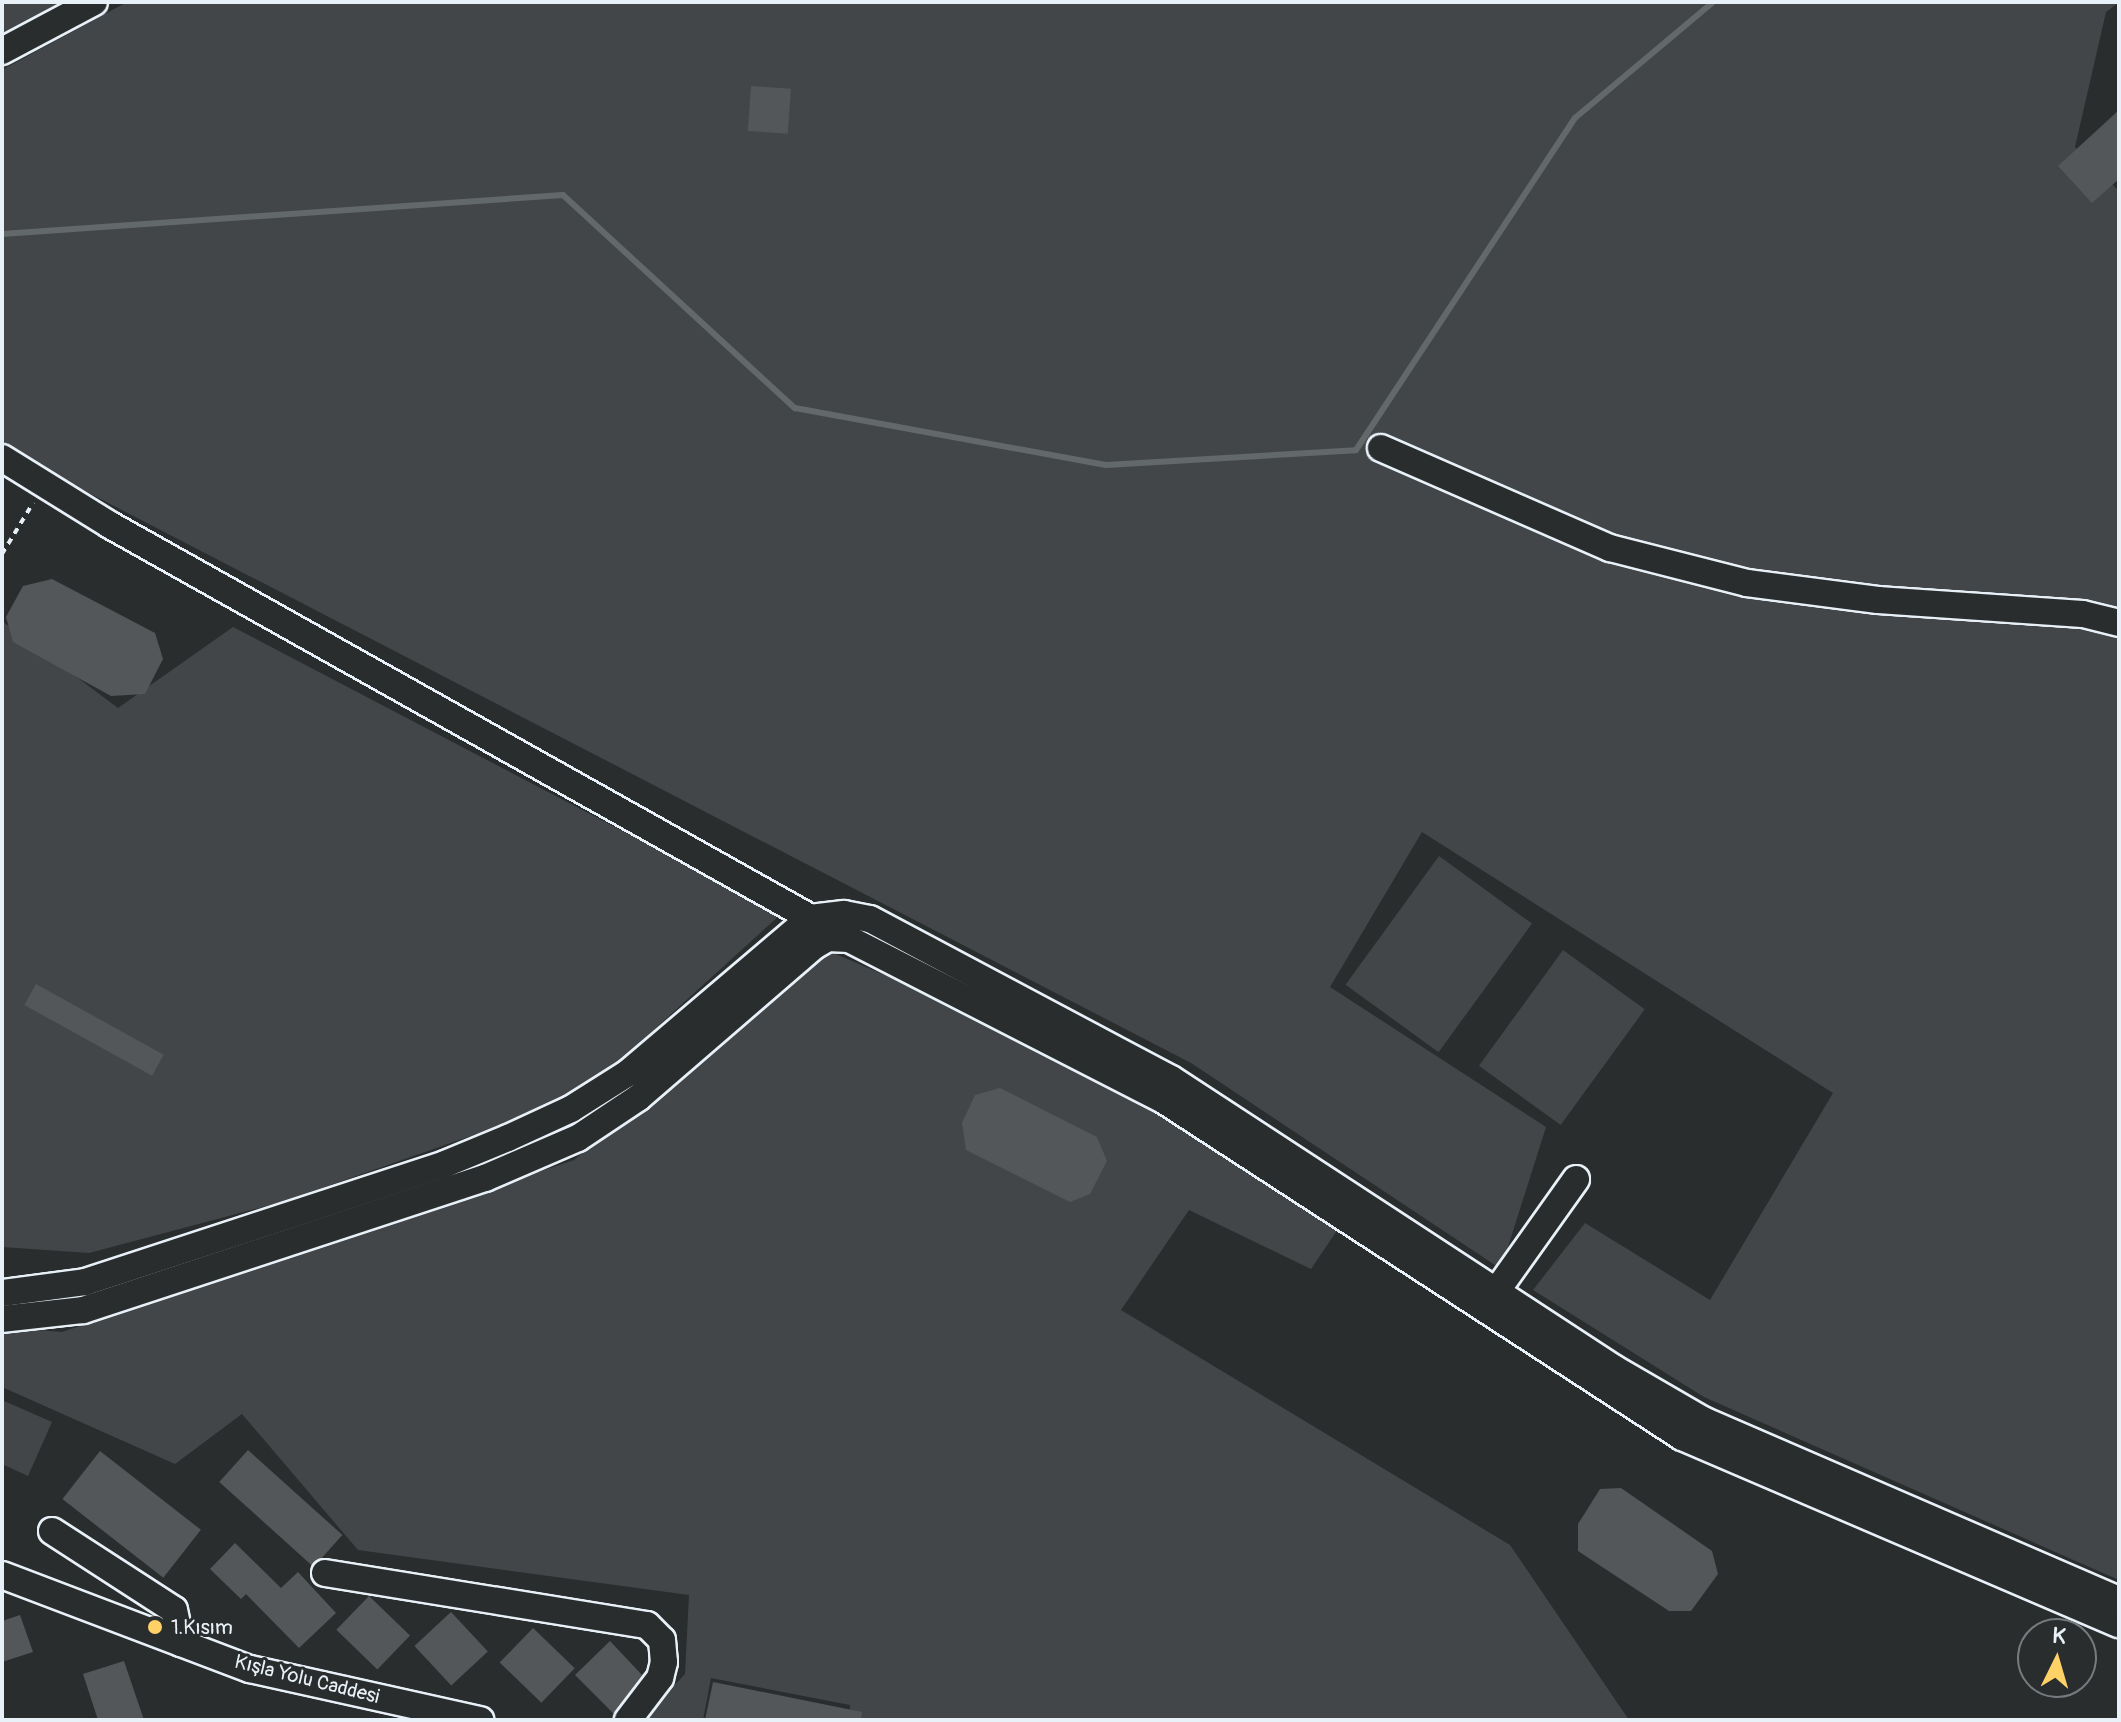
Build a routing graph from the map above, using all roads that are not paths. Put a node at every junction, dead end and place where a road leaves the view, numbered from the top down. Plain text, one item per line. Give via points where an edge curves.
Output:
1 (94, 2) edge
2 (2, 51) edge
3 (1381, 448) dead end
4 (2, 458) edge
5 (2119, 623) edge
6 (810, 918) junction
7 (849, 939) junction
8 (1576, 1179) dead end
9 (1490, 1300) junction
10 (8, 1306) edge
11 (52, 1531) dead end
12 (325, 1573) dead end
13 (2, 1575) edge
14 (2119, 1600) edge
15 (2119, 1624) edge
16 (181, 1643) junction
17 (480, 1720) edge
18 (628, 1720) edge

1 - 2 street
3 - 5 street via 1610,548 1747,583 1878,600 2083,614
4 - 6 street
6 - 7 street
6 - 9 street via 844,914 870,919 1171,1079
6 - 10 street via 628,1073 571,1109 445,1164
7 - 9 street via 1162,1099
7 - 10 street via 828,938 814,946 638,1098 578,1138 485,1178 83,1310
8 - 9 street
9 - 14 street via 1703,1420
9 - 15 street via 1639,1411 1730,1460
11 - 16 street via 174,1610
12 - 18 street via 647,1625 662,1640 664,1662 660,1678
13 - 16 street, Kışla Yolu Caddesi
16 - 17 street, Kışla Yolu Caddesi via 250,1669

